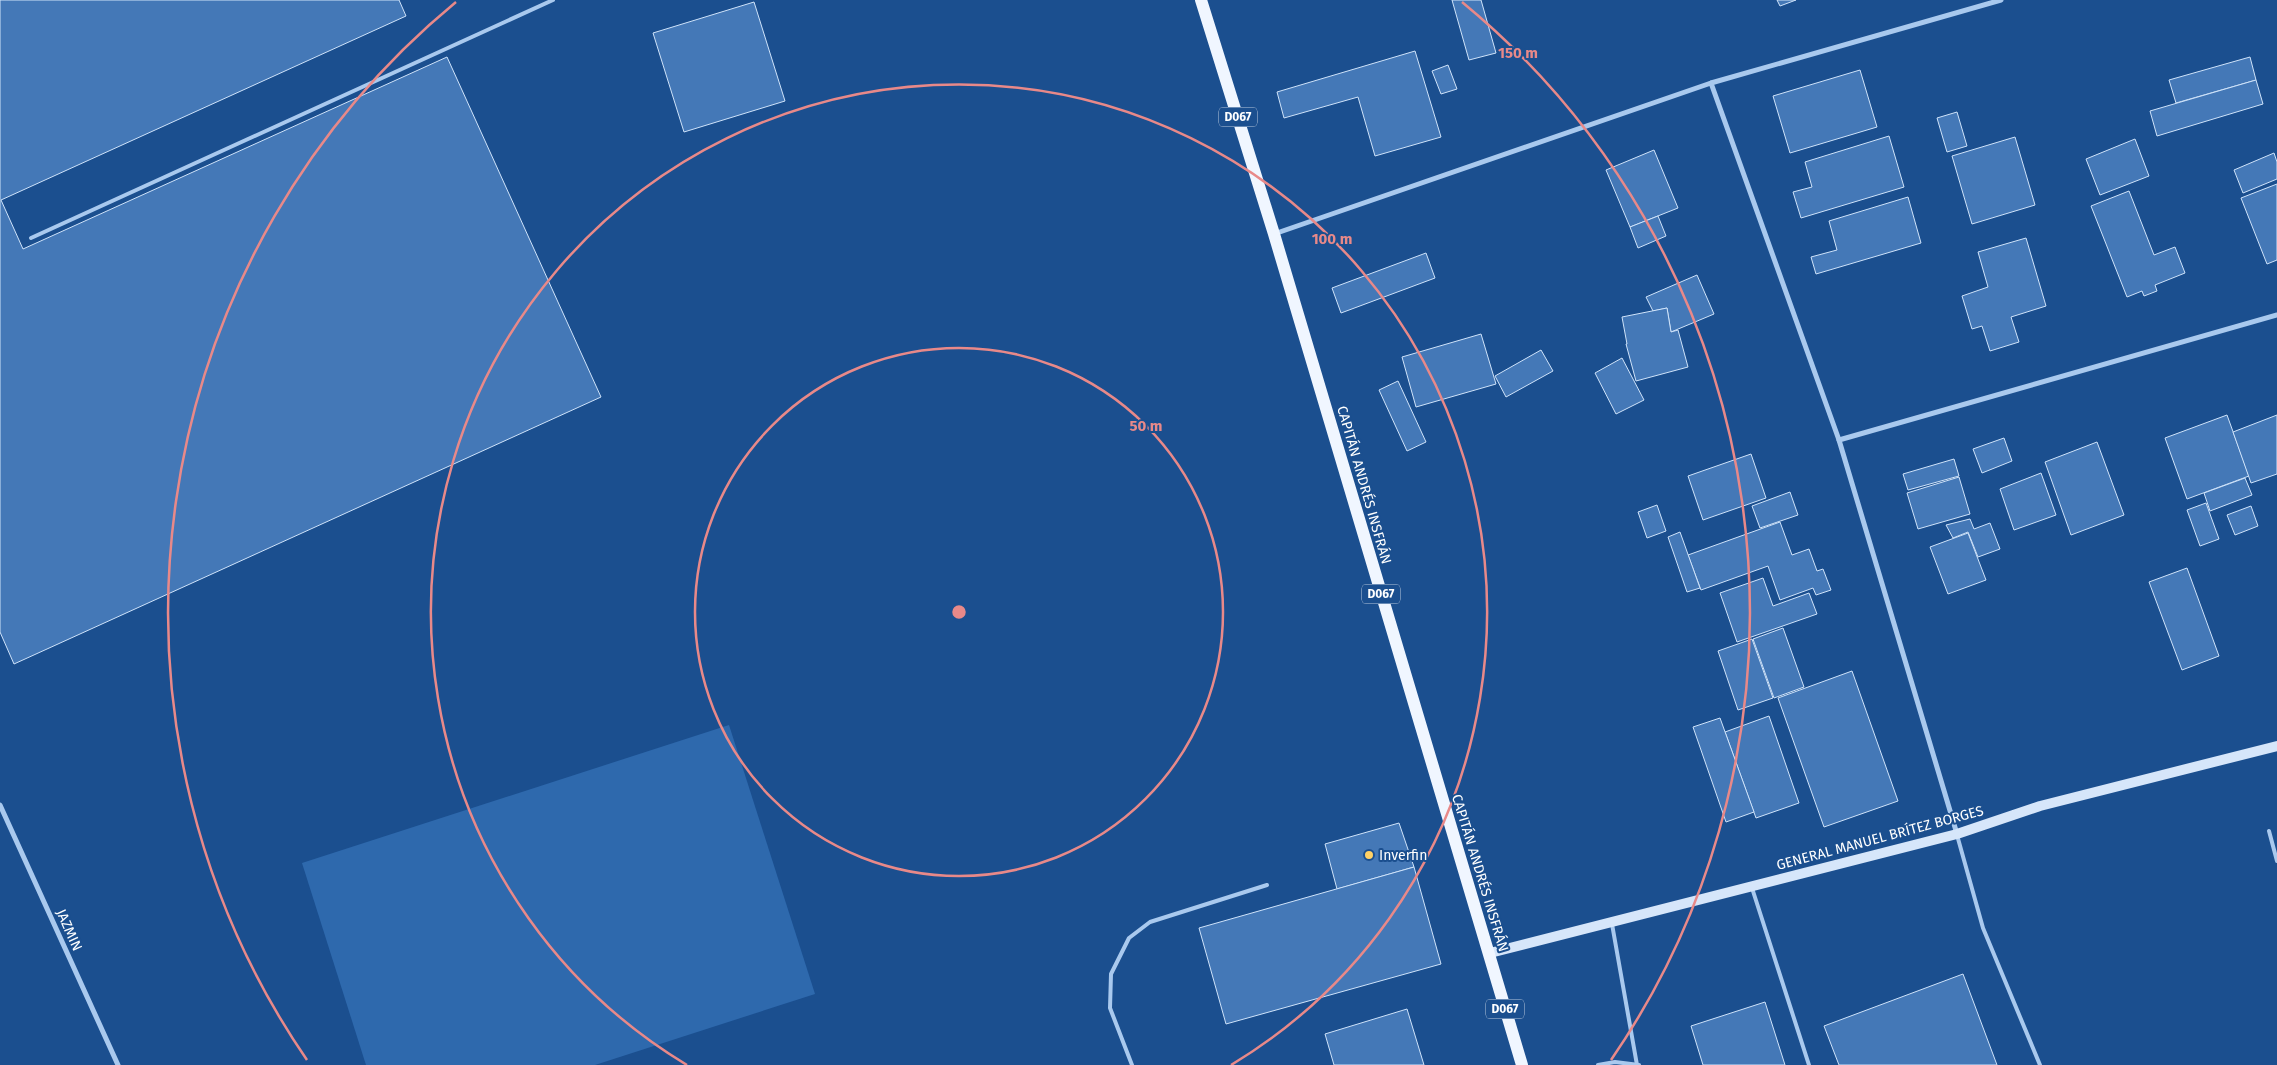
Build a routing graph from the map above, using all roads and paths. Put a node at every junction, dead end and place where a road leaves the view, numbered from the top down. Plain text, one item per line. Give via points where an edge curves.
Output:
1 (553, 0) edge
2 (1201, 0) edge
3 (2001, 0) edge
4 (1711, 83) junction
5 (1274, 234) junction
6 (31, 238) dead end
7 (2277, 315) edge
8 (1838, 440) junction
9 (2277, 746) edge
10 (0, 805) edge
11 (2269, 831) dead end
12 (1957, 834) junction
13 (2277, 861) edge
14 (1267, 885) dead end
15 (1752, 886) junction
16 (1611, 922) junction
17 (1490, 953) junction
18 (118, 1065) edge
19 (1132, 1065) edge
20 (1522, 1065) edge
21 (1598, 1065) edge
22 (1638, 1065) edge
23 (1809, 1065) edge
24 (2040, 1065) edge

1 - 6 lane
2 - 5 main road, CAPITÁN ANDRÉS INSFRÁN / D067
3 - 4 street
4 - 5 street
4 - 8 street
5 - 17 main road, CAPITÁN ANDRÉS INSFRÁN / D067
7 - 8 street
8 - 12 street
9 - 12 street, GENERAL MANUEL BRÍTEZ BORGES via 2040,806
10 - 18 street, JAZMIN
11 - 13 lane
12 - 15 street, GENERAL MANUEL BRÍTEZ BORGES
12 - 24 lane via 1983,928
14 - 19 lane via 1150,922 1129,938 1111,974 1110,1008
15 - 16 street, GENERAL MANUEL BRÍTEZ BORGES
15 - 23 lane
16 - 17 street, GENERAL MANUEL BRÍTEZ BORGES
16 - 22 lane
17 - 20 main road, CAPITÁN ANDRÉS INSFRÁN / D067
21 - 22 lane via 1615,1062

